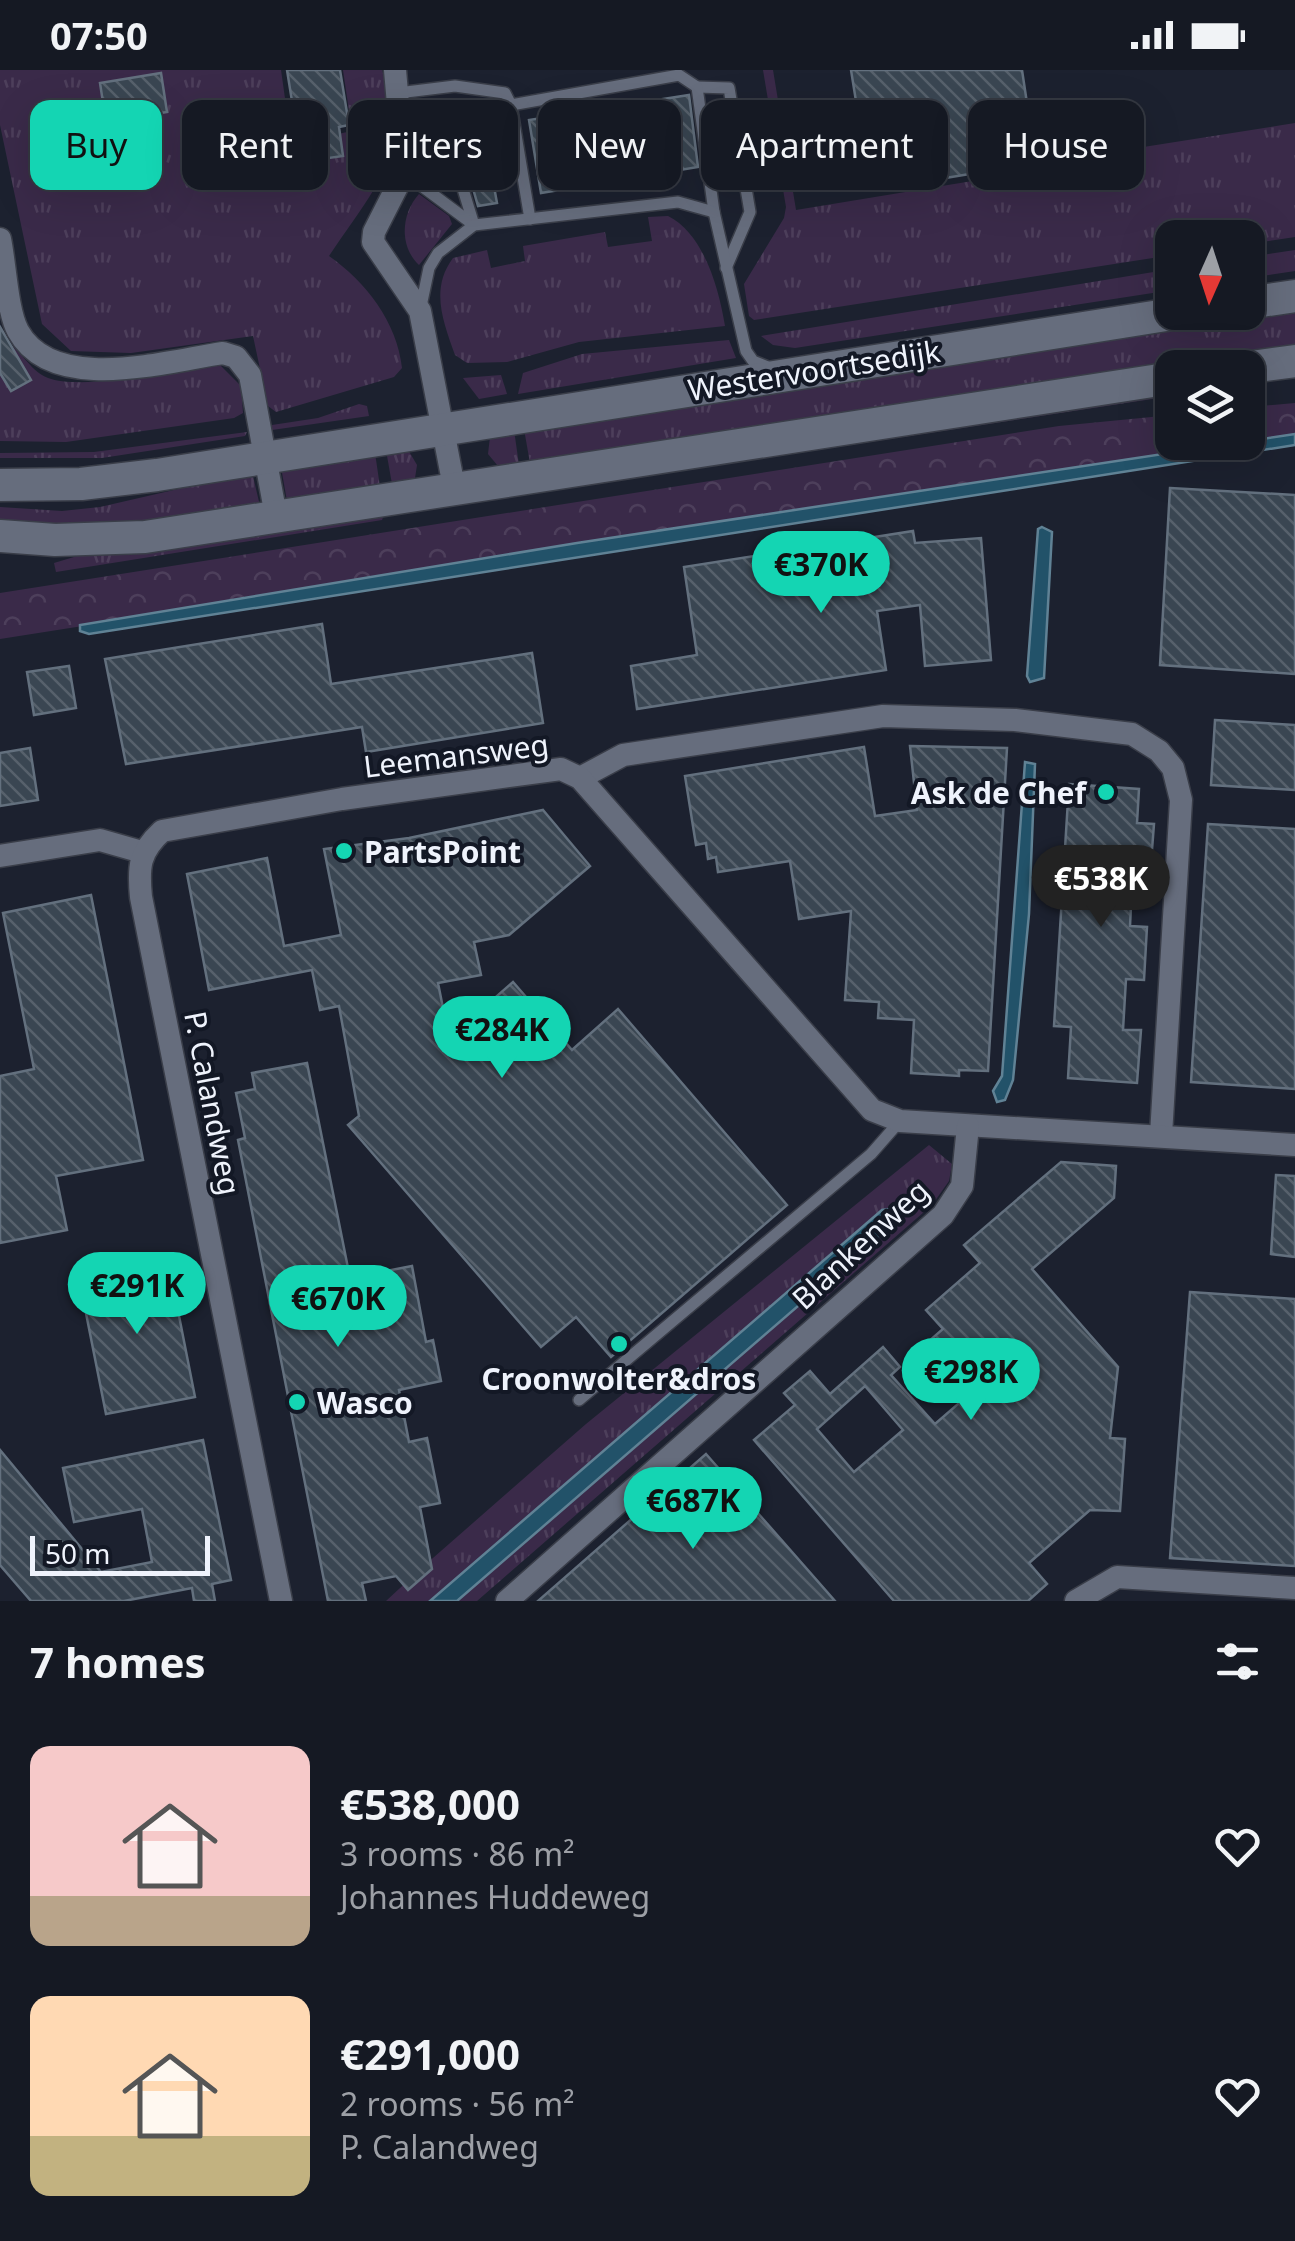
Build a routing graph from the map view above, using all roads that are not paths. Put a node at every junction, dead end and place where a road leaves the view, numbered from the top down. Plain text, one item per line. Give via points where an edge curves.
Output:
1 (697, 87) junction
2 (398, 93) edge
3 (508, 100) edge
4 (518, 104) edge
5 (518, 147) edge
6 (396, 190) edge
7 (426, 190) edge
8 (714, 212) junction
9 (530, 219) junction
10 (474, 224) junction
11 (0, 238) edge
12 (726, 268) junction
13 (1295, 296) edge
14 (1265, 300) edge
15 (7, 311) edge
16 (420, 311) junction
17 (1155, 317) edge
18 (1295, 361) edge
19 (1265, 365) edge
20 (786, 374) junction
21 (1155, 381) edge
22 (442, 429) junction
23 (264, 458) junction
24 (0, 484) edge
25 (454, 487) junction
26 (276, 516) junction
27 (0, 536) edge
28 (580, 778) junction
29 (142, 852) junction
30 (0, 856) edge
31 (900, 1121) junction
32 (968, 1126) junction
33 (1162, 1135) junction
34 (1295, 1145) edge
35 (579, 1400) dead end
36 (1295, 1588) edge
37 (280, 1601) edge
38 (507, 1601) edge
39 (1076, 1601) edge

1 - 4 lane via 679,74
1 - 8 lane
1 - 12 lane via 728,88 750,212
2 - 3 lane via 489,88
2 - 10 lane via 452,153
5 - 9 lane
6 - 16 street via 373,242
7 - 10 lane
8 - 9 lane via 678,202
8 - 12 lane
9 - 10 lane
10 - 16 lane via 438,252
11 - 15 street
12 - 20 lane via 746,350 753,361
13 - 14 main road
15 - 23 street via 36,349 82,371 236,357 250,375
16 - 22 street
17 - 20 main road, Westervoortsedijk
18 - 19 main road
20 - 22 main road, Westervoortsedijk
21 - 25 main road, Westervoortsedijk
22 - 23 main road, Westervoortsedijk
22 - 25 street
23 - 24 main road, Westervoortsedijk via 81,484
23 - 26 street
25 - 26 main road, Westervoortsedijk
26 - 27 main road, Westervoortsedijk via 122,539
28 - 29 street, Leemansweg via 549,768 189,824 162,832
28 - 31 street, Leemansweg via 854,1092 872,1110
28 - 33 street via 622,756 883,716 1015,720 1132,734 1172,768 1181,800
29 - 30 street via 100,840
29 - 37 street, P. Calandweg via 141,897
31 - 32 street, Leemansweg
31 - 35 lane via 871,1154
32 - 33 street
32 - 38 street, Blankenweg via 962,1186 943,1215
33 - 34 street
36 - 39 street via 1116,1577

